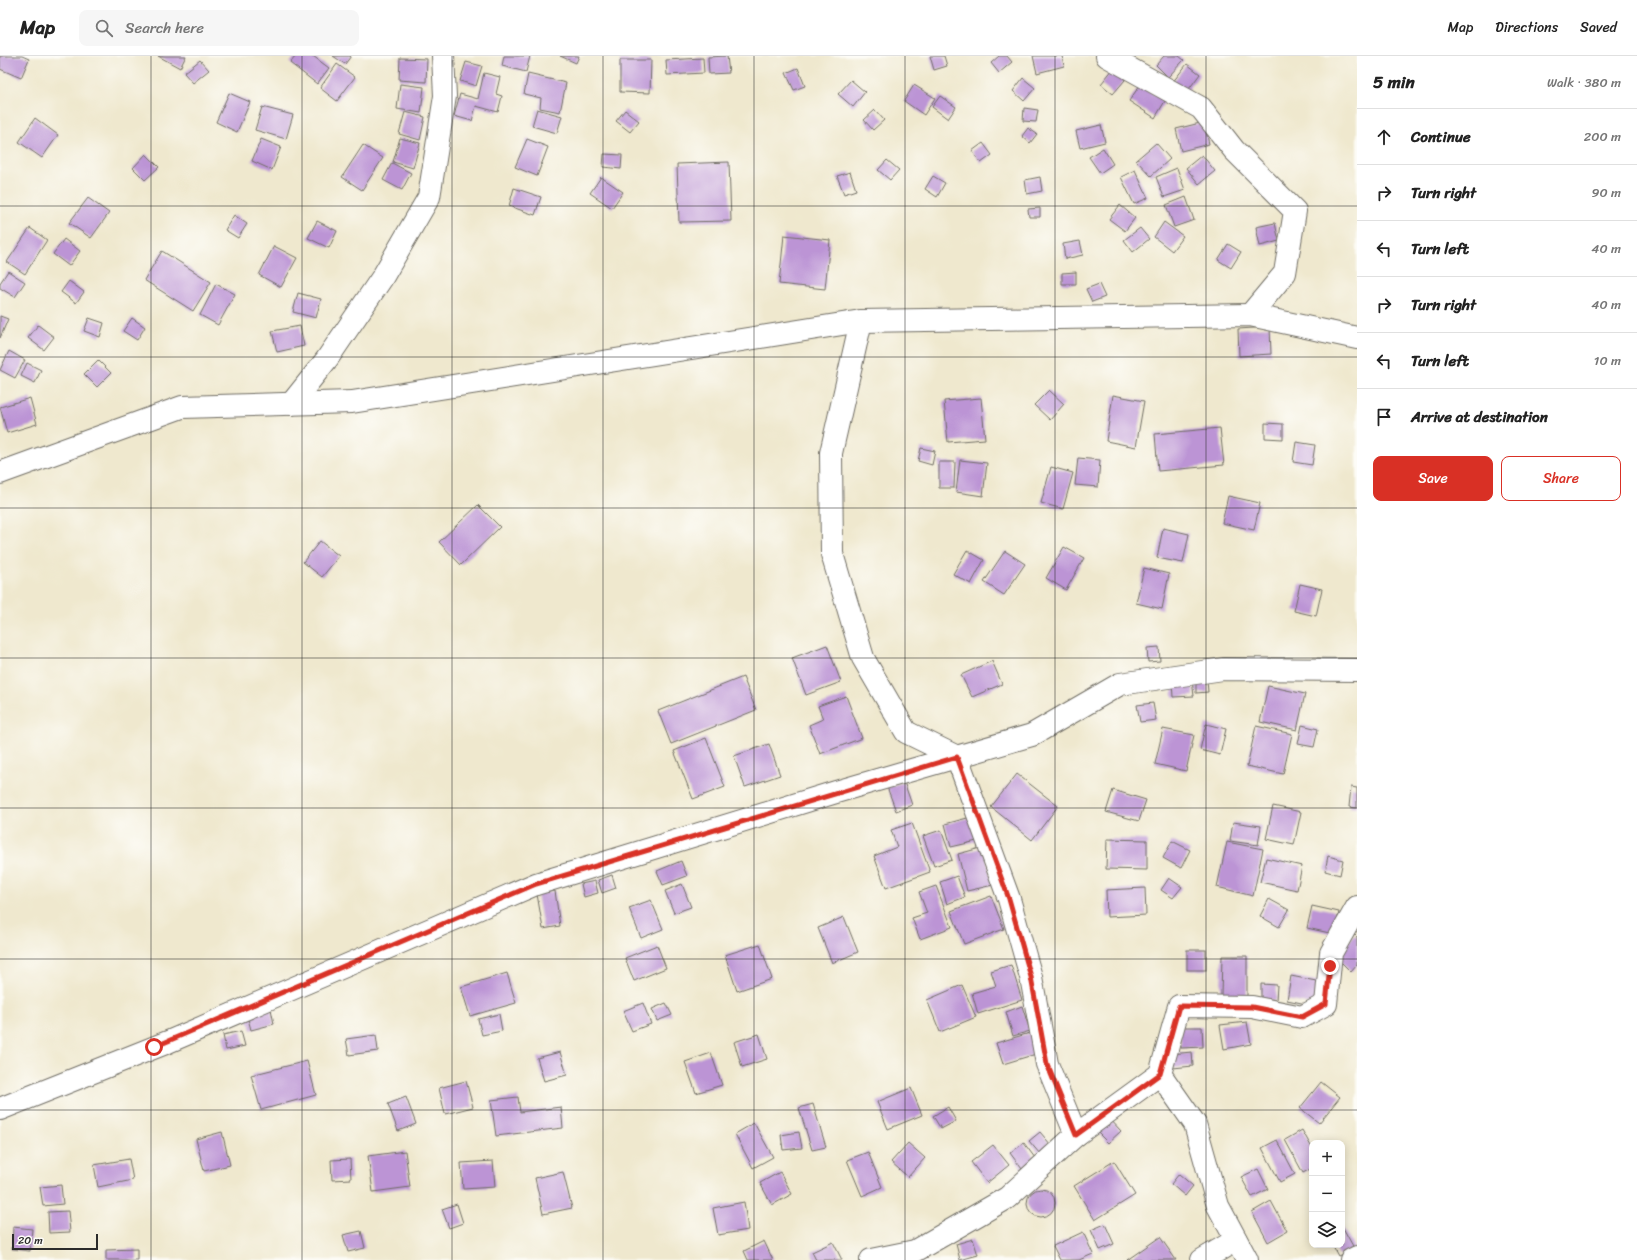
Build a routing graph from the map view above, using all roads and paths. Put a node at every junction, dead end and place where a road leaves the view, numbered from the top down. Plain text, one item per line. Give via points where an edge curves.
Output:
1 (443, 56) edge
2 (1107, 56) edge
3 (1250, 315) junction
4 (861, 321) junction
5 (1357, 338) edge
6 (291, 404) junction
7 (0, 473) edge
8 (1357, 670) edge
9 (957, 757) junction
10 (1357, 907) edge
11 (1160, 1074) junction
12 (0, 1109) edge
13 (1076, 1135) junction
14 (1236, 1240) junction
15 (1357, 1257) edge
16 (870, 1260) edge
17 (1202, 1260) edge
18 (1247, 1260) edge
19 (1351, 1260) edge

1 - 6 street via 445,96 429,197 382,278 327,359
2 - 3 street via 1201,108 1234,150 1296,211 1285,273
3 - 4 street
3 - 5 street
4 - 6 street via 352,402
4 - 9 street via 831,453 832,554 863,658 906,732
6 - 7 street via 182,407
8 - 9 street via 1223,669 1120,684 1032,735
9 - 12 street via 536,884 168,1042
9 - 13 street via 1009,899 1031,977 1047,1064
10 - 11 street via 1331,953 1326,1004 1302,1017 1252,1007 1179,1006
11 - 13 street
11 - 14 street via 1195,1124 1218,1206
13 - 16 street via 1007,1198 915,1251
14 - 17 street
14 - 18 street
15 - 19 street

